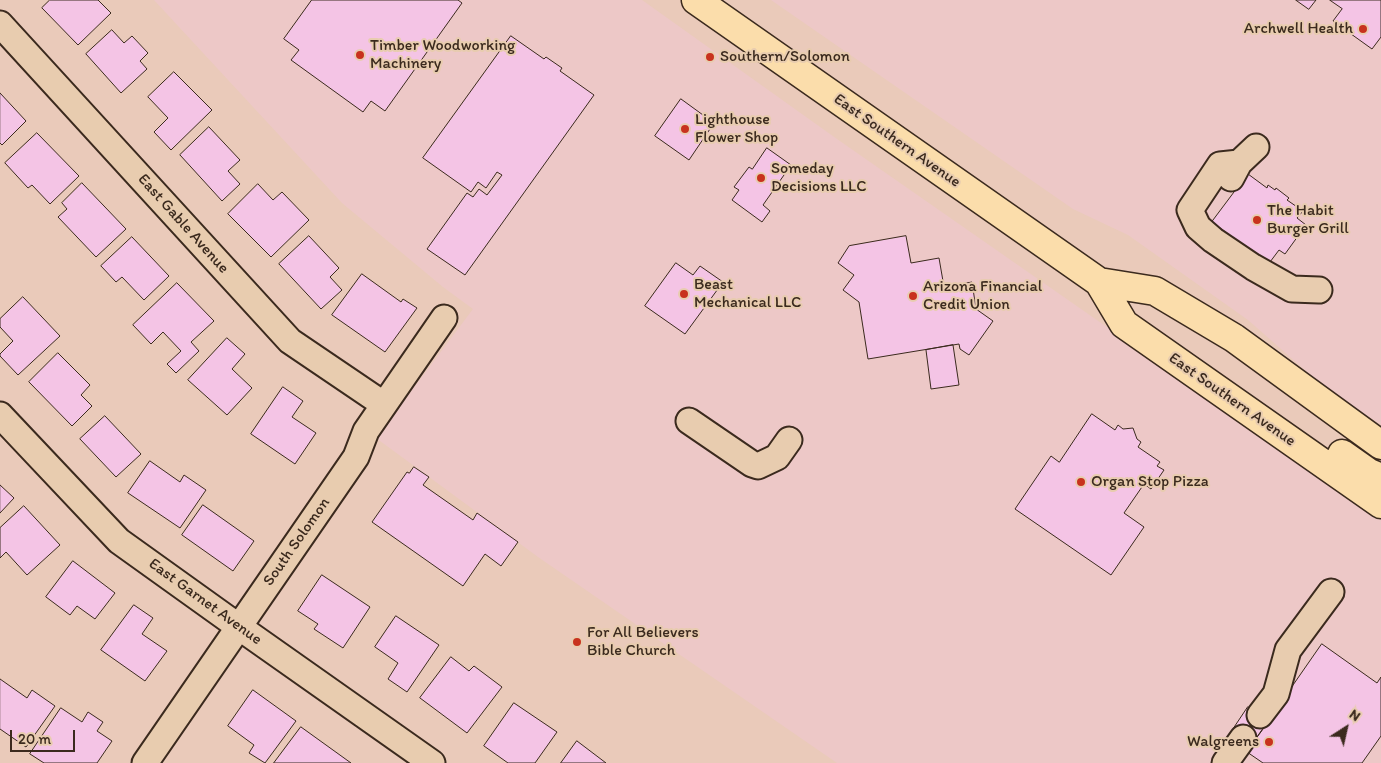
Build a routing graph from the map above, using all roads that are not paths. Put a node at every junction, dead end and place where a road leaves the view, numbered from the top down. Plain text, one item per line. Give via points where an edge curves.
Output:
1 (696, 0) edge
2 (0, 24) edge
3 (1248, 155) dead end
4 (1099, 282) junction
5 (1319, 290) dead end
6 (444, 318) dead end
7 (383, 404) junction
8 (0, 415) edge
9 (689, 421) dead end
10 (789, 440) dead end
11 (1381, 445) edge
12 (1381, 497) edge
13 (1331, 592) dead end
14 (239, 627) junction
15 (1260, 715) dead end
16 (1243, 738) dead end
17 (145, 763) edge
18 (432, 763) edge
19 (1225, 763) edge

1 - 4 main road, East Southern Avenue
2 - 7 street, East Gable Avenue via 290,341
3 - 5 street via 1220,165 1197,198 1190,210 1198,227 1280,283 1292,289
4 - 11 main road, East Southern Avenue via 1154,291 1234,338
4 - 12 main road, East Southern Avenue via 1124,324 1220,392
6 - 7 street, South Solomon
7 - 14 street, South Solomon via 366,431 356,457
8 - 14 street, East Garnet Avenue via 119,540
9 - 10 street via 758,466 777,457
13 - 15 street via 1288,650 1276,694
14 - 17 street, South Solomon
14 - 18 street, East Garnet Avenue
16 - 19 street

